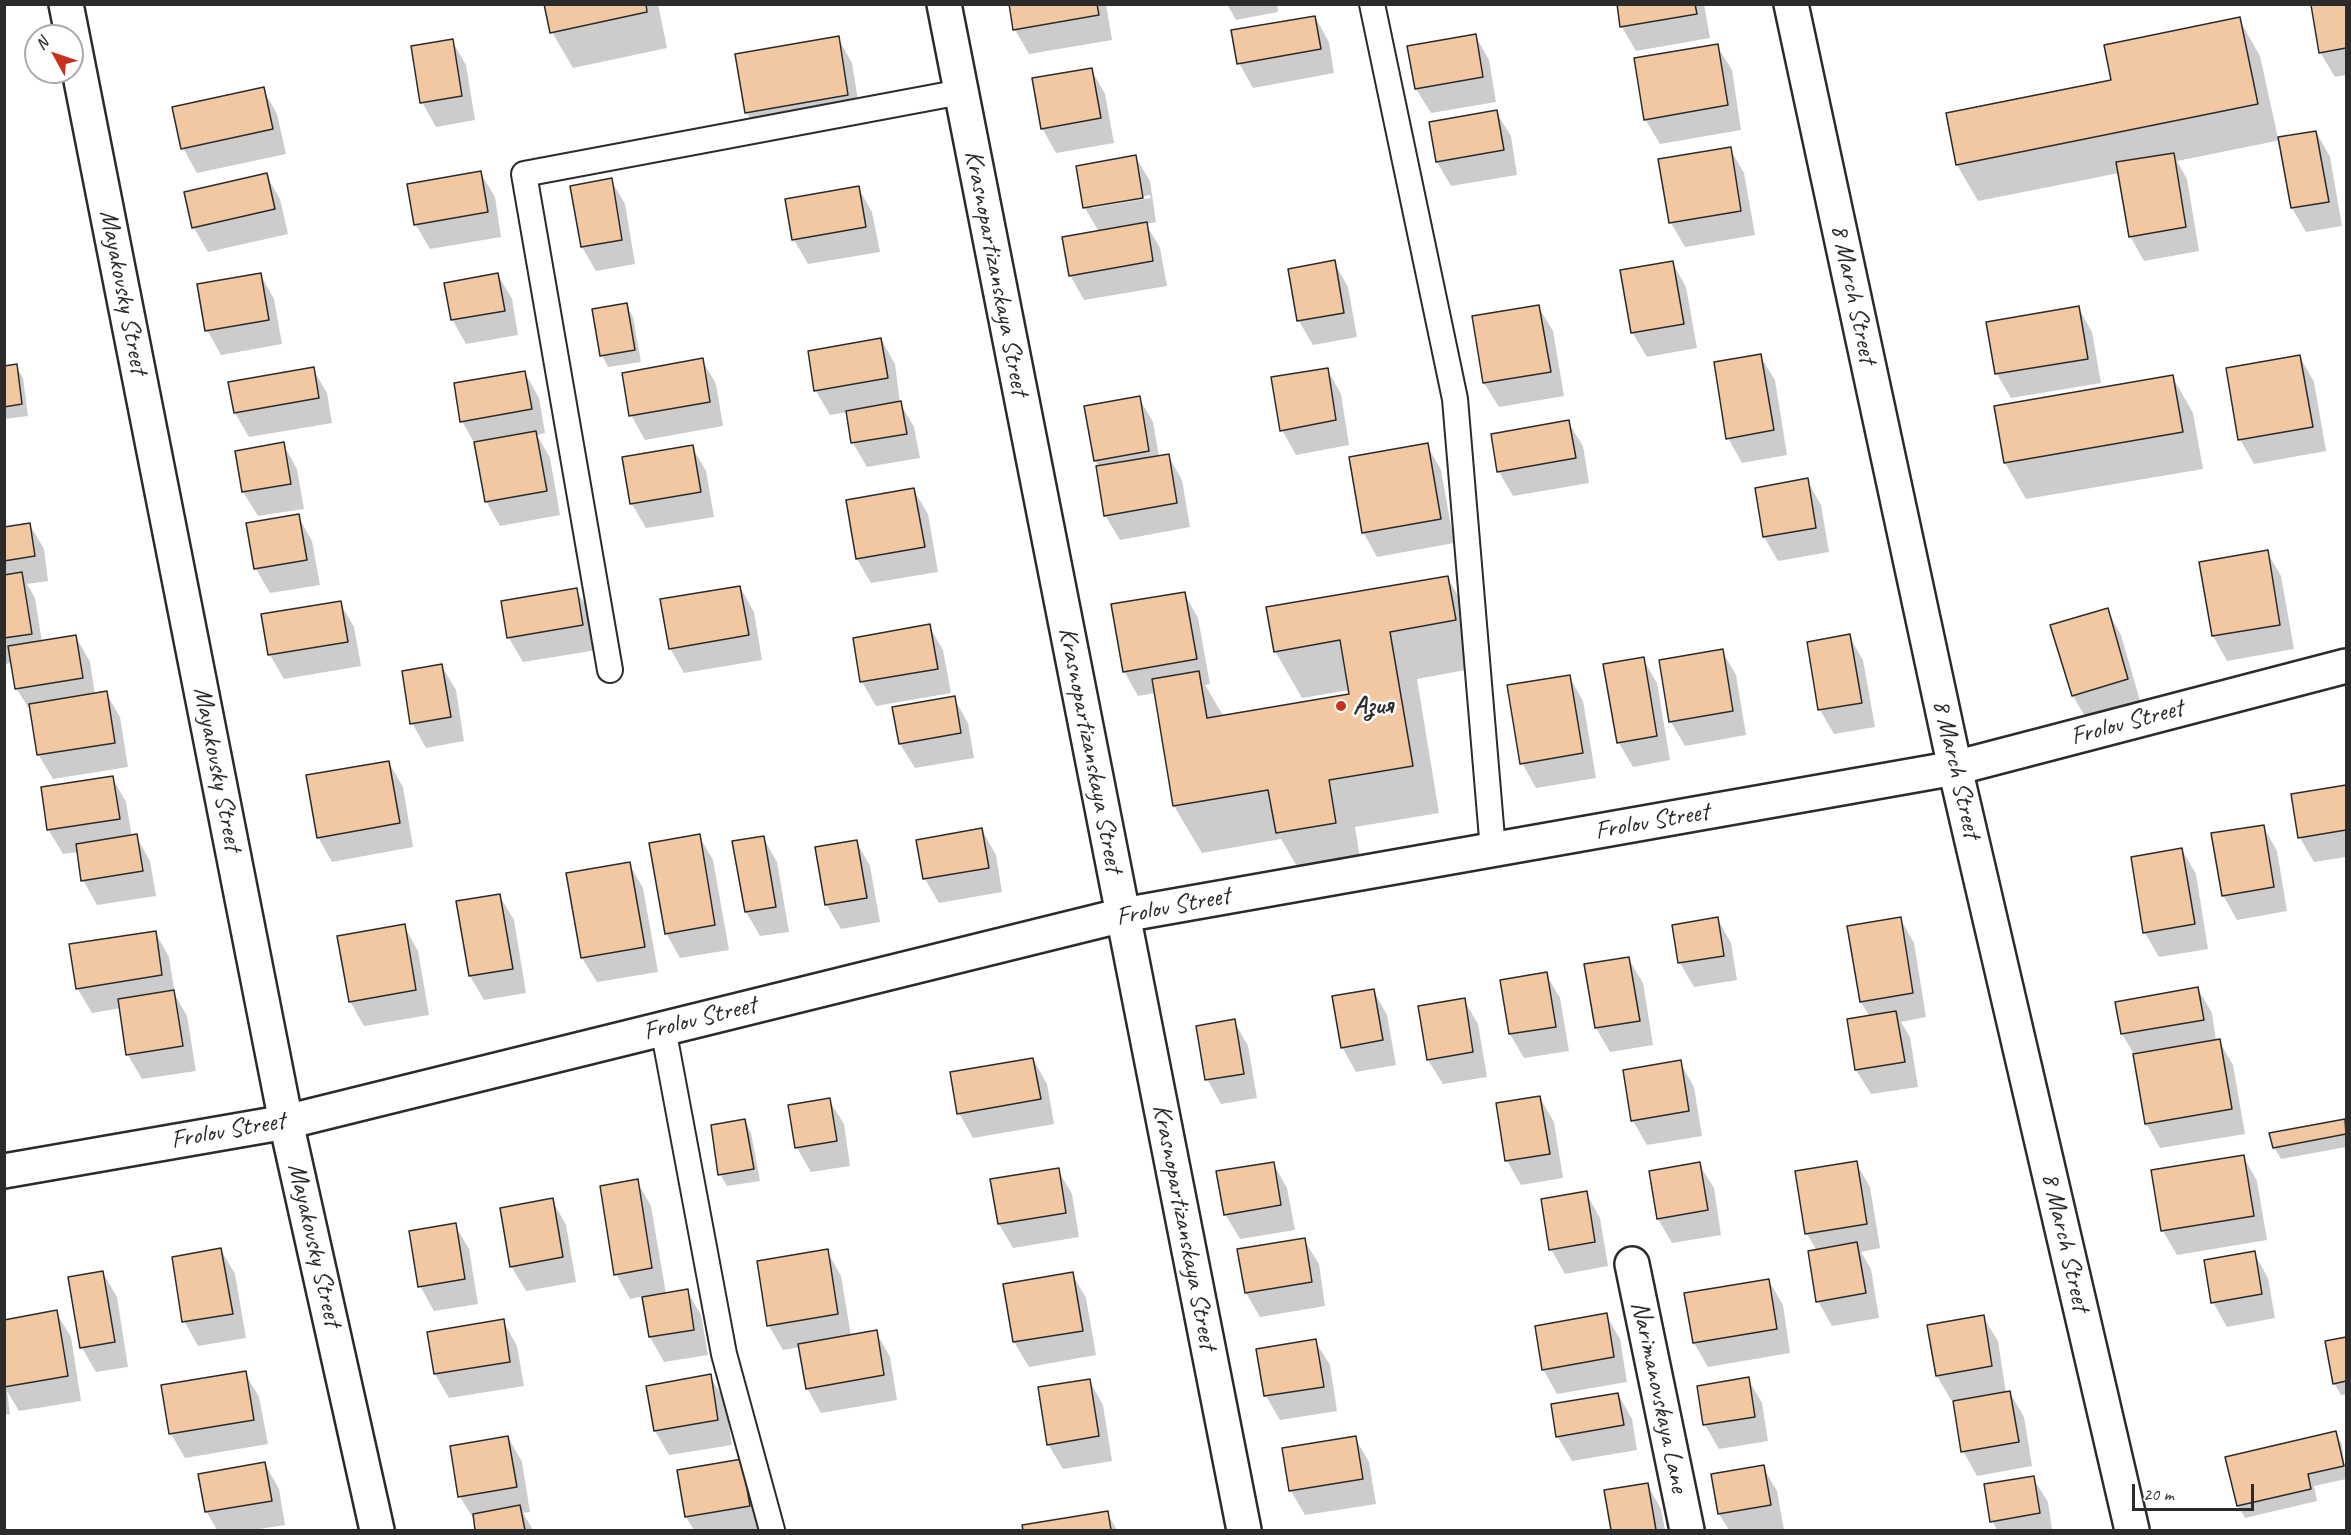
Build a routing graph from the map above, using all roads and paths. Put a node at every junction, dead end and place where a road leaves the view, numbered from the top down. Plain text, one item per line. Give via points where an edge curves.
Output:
1 (66, 4) edge
2 (944, 4) edge
3 (1372, 4) edge
4 (1791, 4) edge
5 (961, 92) junction
6 (2346, 666) edge
7 (610, 670) dead end
8 (1955, 768) junction
9 (1493, 850) junction
10 (1123, 915) junction
11 (663, 1028) junction
12 (286, 1122) junction
13 (4, 1171) edge
14 (1632, 1264) dead end
15 (378, 1530) edge
16 (772, 1530) edge
17 (1244, 1530) edge
18 (1687, 1530) edge
19 (2132, 1530) edge

1 - 12 street, Mayakovsky Street
2 - 5 street, Krasnopartizanskaya Street
3 - 9 lane via 1455,399
4 - 8 street, 8 March Street
5 - 7 lane via 524,174
5 - 10 street, Krasnopartizanskaya Street
6 - 8 street, Frolov Street
8 - 9 street, Frolov Street
8 - 19 street, 8 March Street
9 - 10 street, Frolov Street
10 - 11 street, Frolov Street
10 - 17 street, Krasnopartizanskaya Street
11 - 12 street, Frolov Street
11 - 16 lane via 724,1354
12 - 13 street, Frolov Street
12 - 15 street, Mayakovsky Street
14 - 18 street, Narimanovskaya Lane

